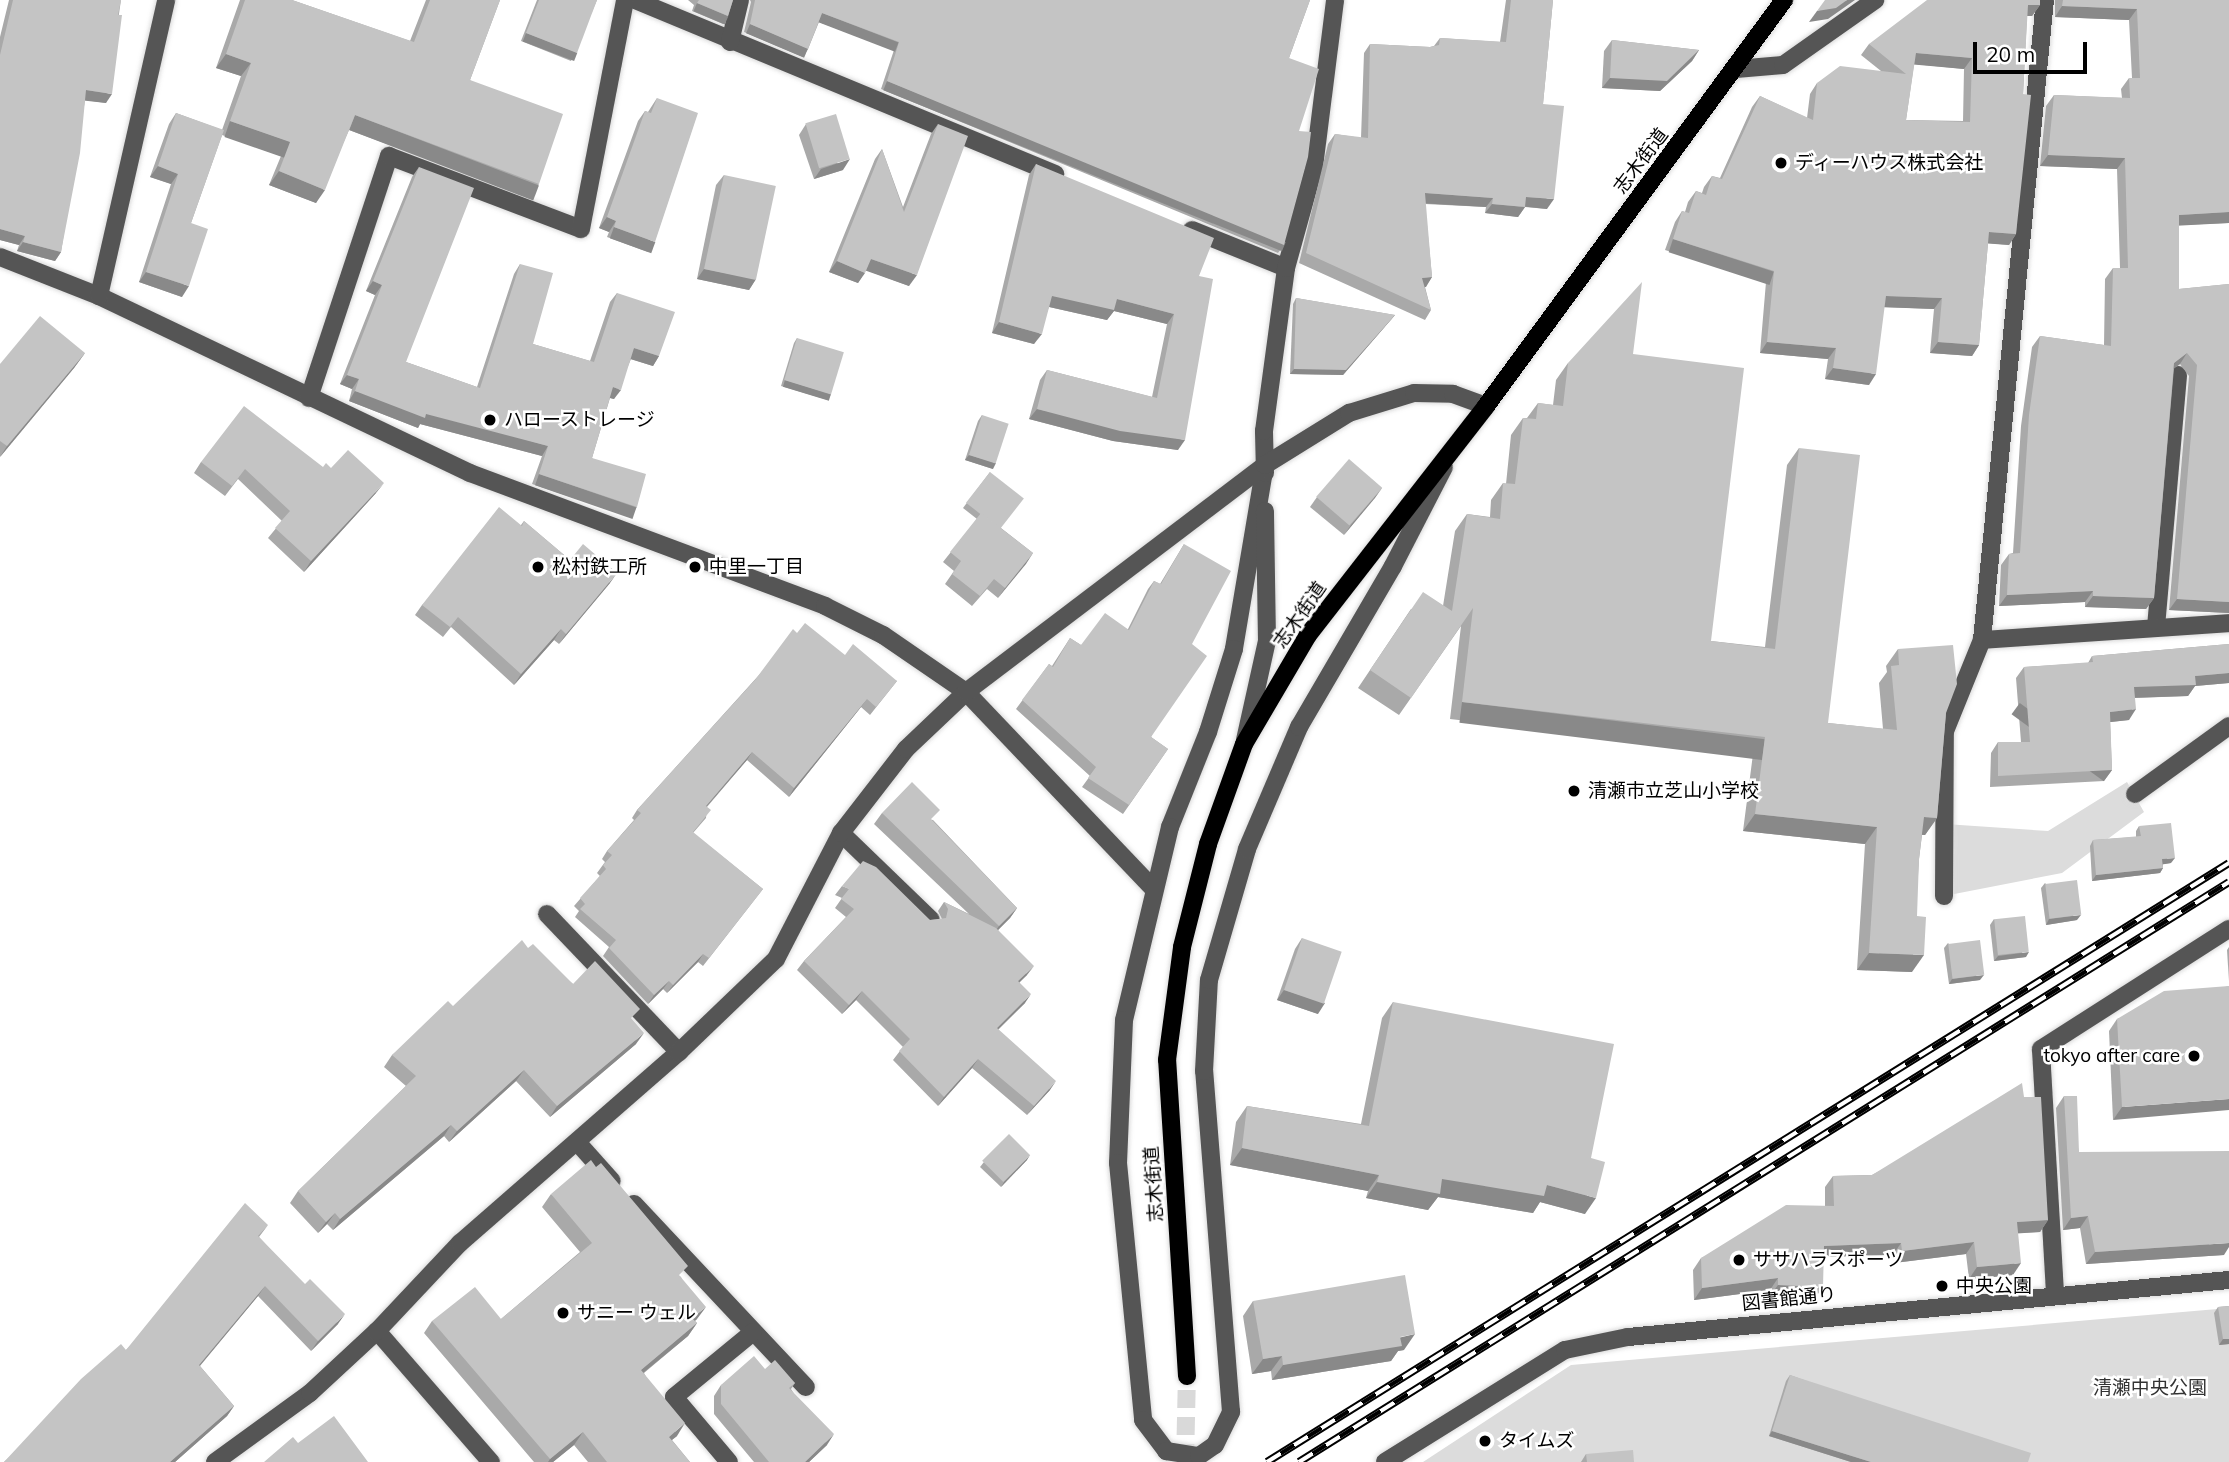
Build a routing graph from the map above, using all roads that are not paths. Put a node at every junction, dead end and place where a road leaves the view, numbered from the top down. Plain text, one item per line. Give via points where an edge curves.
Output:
1 (166, 0) edge
2 (625, 0) edge
3 (635, 0) edge
4 (740, 0) edge
5 (1335, 0) edge
6 (1784, 0) edge
7 (1875, 0) edge
8 (2045, 0) edge
9 (730, 41) junction
10 (1736, 69) junction
11 (1079, 184) edge
12 (1169, 220) edge
13 (0, 257) edge
14 (1286, 268) junction
15 (99, 296) junction
16 (2178, 375) edge
17 (309, 398) junction
18 (1486, 406) junction
19 (1456, 444) junction
20 (1265, 465) junction
21 (2229, 623) edge
22 (2156, 627) junction
23 (1982, 639) junction
24 (966, 692) junction
25 (2229, 726) edge
26 (1244, 744) junction
27 (2135, 794) dead end
28 (841, 832) junction
29 (1152, 887) junction
30 (1944, 896) dead end
31 (547, 914) dead end
32 (931, 920) edge
33 (2229, 929) edge
34 (679, 1052) junction
35 (576, 1142) junction
36 (2229, 1280) edge
37 (2055, 1293) junction
38 (377, 1331) junction
39 (753, 1332) junction
40 (1187, 1376) tunnel mouth
41 (806, 1387) dead end
42 (215, 1462) edge
43 (491, 1462) edge
44 (729, 1462) edge
45 (1385, 1462) edge

1 - 15 street
2 - 17 street via 580,229 389,156
3 - 9 street
4 - 9 street
5 - 14 street via 1314,167
6 - 10 main road, 志木街道
7 - 10 street via 1783,65
8 - 23 street
9 - 11 street
10 - 18 main road, 志木街道
12 - 14 street
13 - 15 street
14 - 20 street via 1264,431
15 - 17 street
16 - 22 street
17 - 24 street via 547,504 825,606 926,659
18 - 19 main road, 志木街道
18 - 20 street via 1453,394 1414,393 1349,413
19 - 26 main road, 志木街道 via 1308,635
19 - 29 street via 1394,566 1298,727 1247,849 1209,980 1204,1071 1231,1412 1215,1445 1199,1455 1166,1451 1143,1420 1119,1177 1124,1020
20 - 24 street
20 - 26 street via 1267,640
20 - 29 street via 1234,649
21 - 22 street
22 - 23 street
23 - 30 street via 1945,731
24 - 28 street via 906,749
24 - 29 street
25 - 27 street
26 - 40 main road, 志木街道 via 1208,844 1182,947 1167,1060
28 - 32 street
28 - 34 street via 776,960
31 - 34 street
33 - 37 street via 2041,1049
34 - 35 street
35 - 38 street via 460,1242
35 - 39 street
36 - 37 street, 図書館通り
37 - 45 street, 図書館通り via 1628,1337 1565,1350
38 - 42 street via 310,1393
38 - 43 street
39 - 41 street
39 - 44 street via 674,1397

